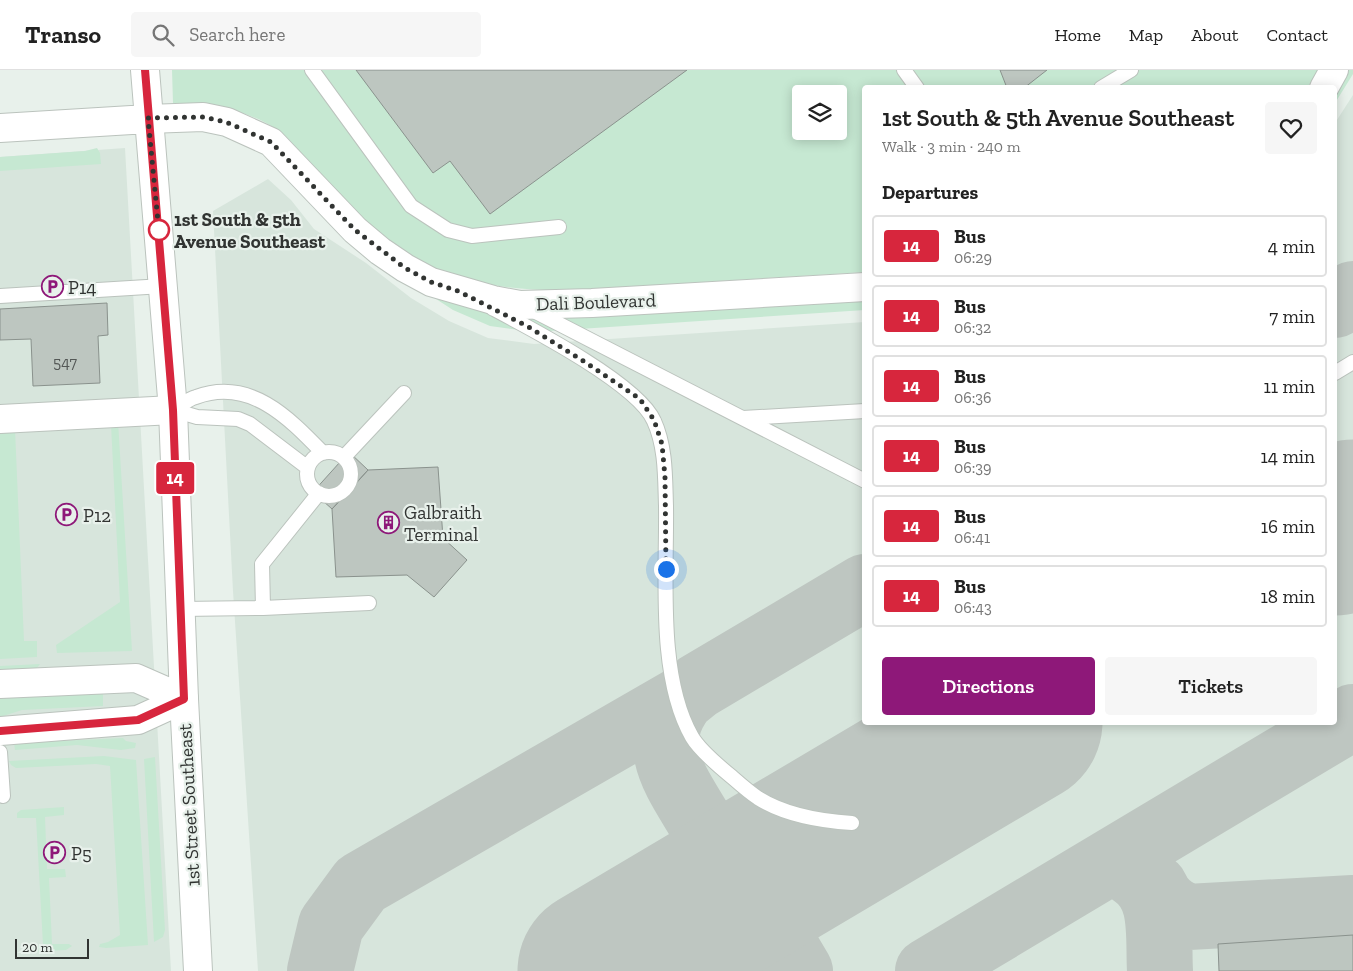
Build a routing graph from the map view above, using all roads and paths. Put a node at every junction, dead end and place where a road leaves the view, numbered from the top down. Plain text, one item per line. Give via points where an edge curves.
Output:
1 (145, 70) edge
2 (312, 70) edge
3 (904, 70) edge
4 (1131, 70) edge
5 (1334, 70) edge
6 (915, 85) edge
7 (1106, 85) edge
8 (1326, 85) edge
9 (148, 118) junction
10 (0, 128) edge
11 (559, 227) dead end
12 (163, 286) junction
13 (862, 287) edge
14 (458, 291) junction
15 (0, 296) edge
16 (520, 304) junction
17 (1353, 362) edge
18 (1337, 372) edge
19 (404, 393) dead end
20 (173, 410) junction
21 (862, 411) edge
22 (742, 418) junction
23 (0, 419) edge
24 (323, 452) junction
25 (344, 457) junction
26 (308, 468) junction
27 (862, 479) edge
28 (319, 493) junction
29 (370, 603) dead end
30 (263, 608) junction
31 (181, 609) junction
32 (0, 684) edge
33 (184, 699) junction
34 (0, 731) edge
35 (0, 752) edge
36 (3, 796) dead end
37 (852, 823) dead end
38 (198, 971) edge

1 - 9 street, 1st Street Southeast
2 - 11 lane via 411,206 448,230 472,236
3 - 6 lane
4 - 7 lane
5 - 8 street
9 - 10 street, Dali Boulevard
9 - 12 street, 1st Street Southeast
9 - 14 street, Dali Boulevard via 203,117 226,122 271,142 355,230 380,250 422,277
12 - 15 lane
12 - 20 street, 1st Street Southeast
13 - 16 street, Dali Boulevard via 592,303
14 - 16 street, Dali Boulevard
14 - 37 lane via 548,339 640,399 654,420 662,444 668,653 675,689 692,738 758,798 800,815
16 - 22 lane
17 - 18 lane
19 - 25 lane
20 - 23 street
20 - 24 lane via 195,397 216,392 256,399 288,417
20 - 26 lane via 197,416 238,419 250,424
20 - 31 street, 1st Street Southeast
21 - 22 lane
22 - 27 lane
24 - 25 lane via 330,451
24 - 26 lane via 311,461
25 - 28 lane via 351,470 345,489 332,496
26 - 28 lane via 309,482
28 - 30 lane via 262,564
29 - 30 lane
30 - 31 lane
31 - 33 street, 1st Street Southeast
32 - 33 street via 136,678
33 - 34 street via 138,720
33 - 38 street, 1st Street Southeast
35 - 36 lane

